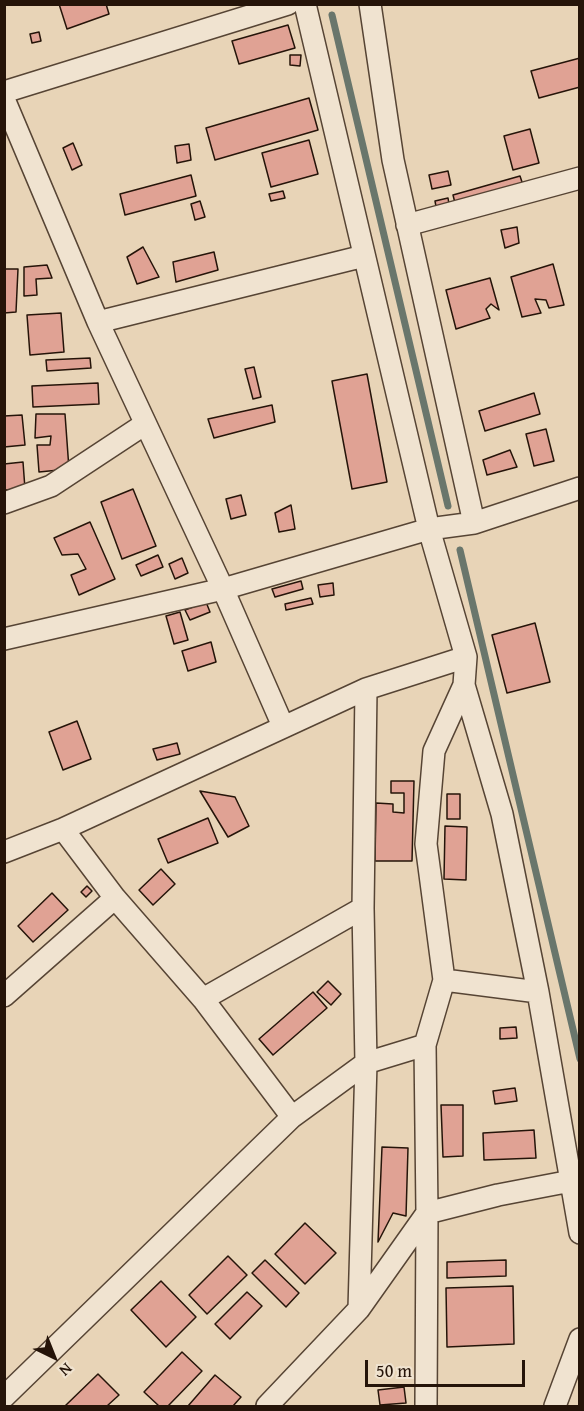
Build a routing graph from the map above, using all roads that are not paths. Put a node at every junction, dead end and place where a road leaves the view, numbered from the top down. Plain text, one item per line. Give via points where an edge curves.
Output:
1 (288, 4) edge
2 (305, 4) edge
3 (370, 4) edge
4 (4, 92) edge
5 (4, 99) edge
6 (579, 178) edge
7 (407, 225) junction
8 (364, 256) junction
9 (98, 322) junction
10 (145, 424) junction
11 (579, 488) edge
12 (4, 503) edge
13 (474, 523) junction
14 (429, 529) junction
15 (223, 589) junction
16 (4, 639) edge
17 (466, 657) junction
18 (464, 685) junction
19 (366, 689) junction
20 (283, 726) junction
21 (63, 829) junction
22 (4, 852) edge
23 (115, 898) junction
24 (363, 908) junction
25 (444, 980) junction
26 (538, 992) junction
27 (4, 996) edge
28 (203, 999) junction
29 (425, 1046) junction
30 (366, 1063) junction
31 (292, 1117) junction
32 (571, 1181) junction
33 (427, 1213) junction
34 (579, 1233) edge
35 (359, 1309) junction
36 (579, 1339) edge
37 (4, 1397) edge
38 (267, 1407) edge
39 (426, 1407) edge
40 (555, 1407) edge

1 - 4 street
2 - 8 street
3 - 7 street via 393,160
5 - 9 street
6 - 7 street
7 - 13 street
8 - 9 street
8 - 14 street
9 - 10 street
10 - 12 street via 51,486
10 - 15 street
11 - 13 street
13 - 14 street
14 - 15 street
14 - 17 street
15 - 16 street
15 - 20 street
17 - 18 street
17 - 19 street
18 - 25 street via 434,751 426,844
18 - 26 street via 502,814
19 - 20 street
19 - 24 street
20 - 21 street
21 - 22 street
21 - 23 street
23 - 27 street
23 - 28 street
24 - 28 street
24 - 30 street
25 - 26 street
25 - 29 street
26 - 32 street
28 - 31 street
29 - 30 street
29 - 33 street
30 - 31 street
30 - 35 street
31 - 37 street
32 - 33 street
32 - 34 street
33 - 35 street
33 - 39 street
35 - 38 street
36 - 40 street

